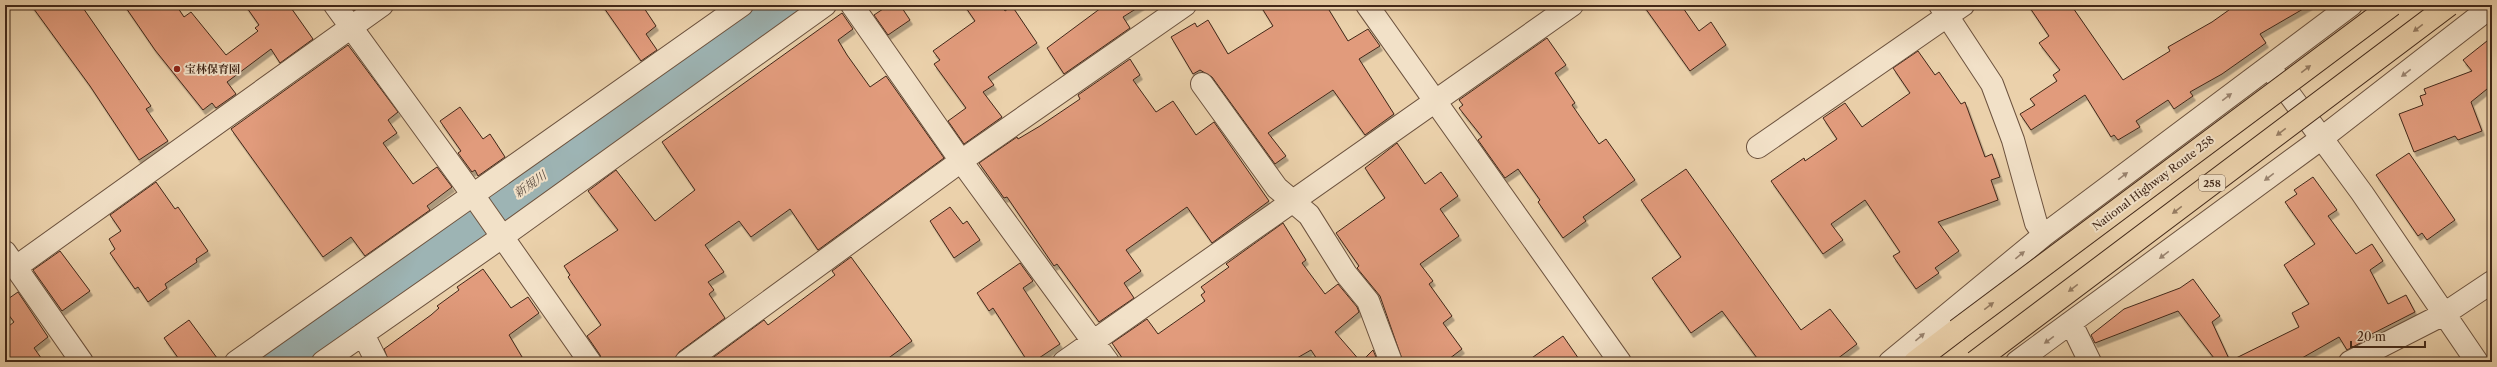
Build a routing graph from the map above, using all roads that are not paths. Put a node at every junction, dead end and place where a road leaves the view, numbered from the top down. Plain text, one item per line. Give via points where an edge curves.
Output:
1 (335, 5) edge
2 (382, 5) edge
3 (742, 5) edge
4 (825, 5) edge
5 (852, 5) edge
6 (1185, 5) edge
7 (1367, 5) edge
8 (1572, 5) edge
9 (2351, 5) edge
10 (2392, 5) edge
11 (2449, 5) edge
12 (2492, 6) edge
13 (1950, 9) edge
14 (351, 27) junction
15 (2265, 61) junction
16 (1202, 84) dead end
17 (1436, 101) junction
18 (2322, 138) junction
19 (1758, 147) dead end
20 (961, 161) junction
21 (475, 199) junction
22 (1293, 202) junction
23 (500, 233) junction
24 (2044, 235) junction
25 (10, 259) edge
26 (2492, 282) edge
27 (2444, 314) junction
28 (2072, 324) junction
29 (363, 334) junction
30 (1093, 341) junction
31 (82, 362) edge
32 (236, 362) edge
33 (323, 362) edge
34 (377, 362) edge
35 (590, 362) edge
36 (686, 362) edge
37 (1064, 362) edge
38 (1108, 362) edge
39 (1391, 362) edge
40 (1620, 362) edge
41 (1890, 362) edge
42 (1915, 362) edge
43 (1975, 362) edge
44 (2017, 362) edge
45 (2090, 362) edge
46 (2350, 362) edge
47 (2477, 362) edge

1 - 14 street
2 - 14 street
3 - 21 street
4 - 23 street
5 - 20 street
6 - 20 street
7 - 17 street
8 - 17 street
9 - 15 street
42 -> 10 highway, National Highway Route 258, bridge
11 -> 43 highway, 258, bridge
12 -> 18 street
13 - 19 street
13 - 24 street via 1992,84 2013,140 2036,223
14 - 21 street
14 - 25 street
15 - 18 street
24 -> 15 street
16 - 22 street via 1277,188
17 - 22 street
17 - 40 street
18 - 27 street
18 -> 28 street
20 - 30 street
20 - 36 street
21 - 23 street
21 - 32 street
22 - 30 street
22 - 39 street via 1308,215 1346,274 1368,300
23 - 29 street
23 - 35 street
41 -> 24 street
25 - 31 street
26 - 27 street
27 - 46 street
27 - 47 street
28 -> 44 street
28 - 45 street
29 - 33 street
29 - 34 street
30 - 37 street
30 - 38 street

